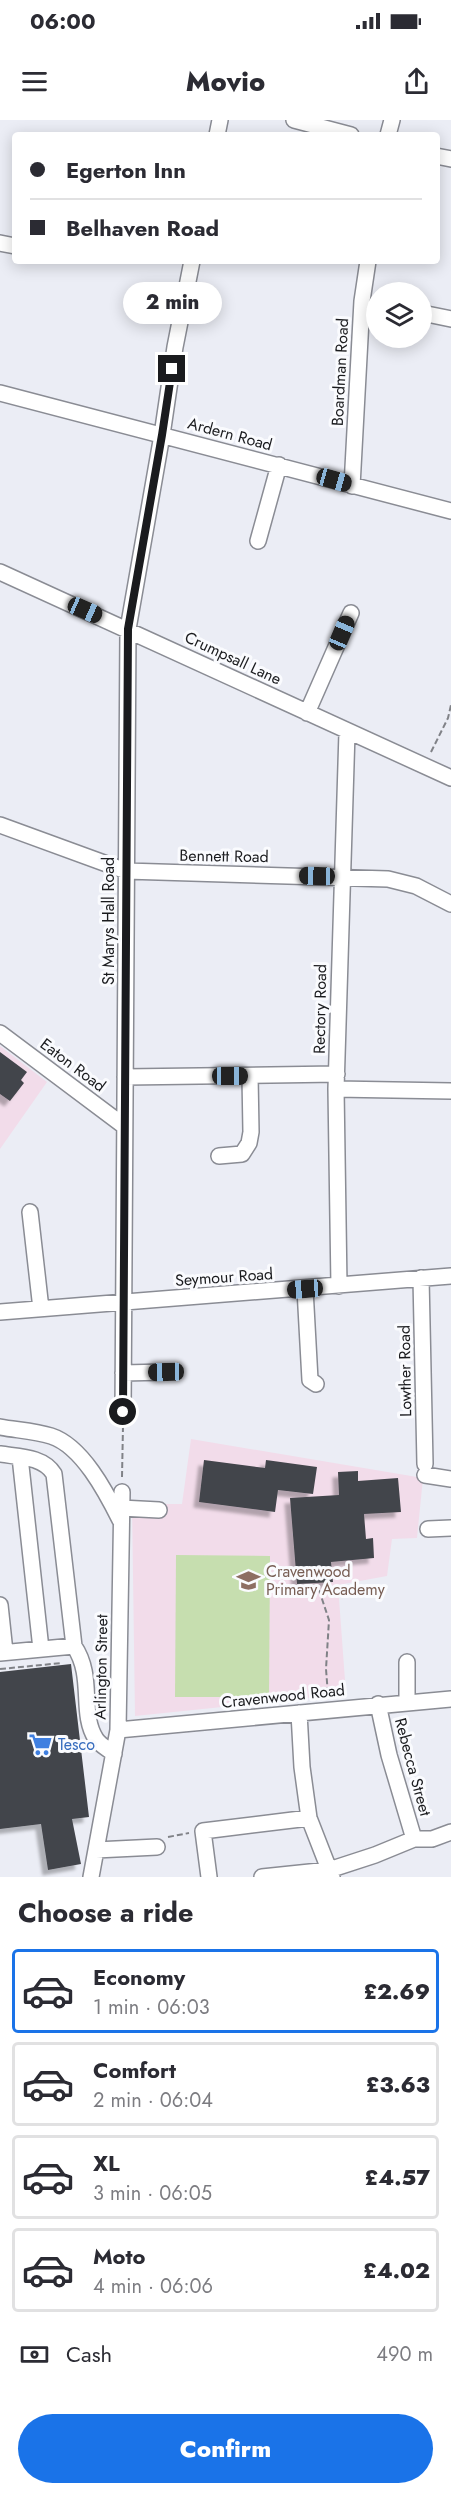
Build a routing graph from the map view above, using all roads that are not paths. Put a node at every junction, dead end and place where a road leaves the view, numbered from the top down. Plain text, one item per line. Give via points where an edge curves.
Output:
1 (294, 120) edge
2 (340, 132) edge
3 (191, 264) edge
4 (368, 264) edge
5 (369, 282) edge
6 (432, 315) edge
7 (451, 319) edge
8 (366, 334) edge
9 (0, 393) edge
10 (162, 435) junction
11 (279, 465) junction
12 (352, 486) junction
13 (451, 511) edge
14 (258, 541) dead end
15 (0, 572) edge
16 (351, 613) dead end
17 (128, 629) junction
18 (307, 713) junction
19 (347, 732) junction
20 (451, 778) edge
21 (0, 825) edge
22 (126, 871) junction
23 (341, 876) junction
24 (451, 904) edge
25 (0, 1033) edge
26 (250, 1076) junction
27 (124, 1077) junction
28 (337, 1082) junction
29 (451, 1091) edge
30 (124, 1126) junction
31 (219, 1156) dead end
32 (30, 1212) dead end
33 (451, 1276) edge
34 (421, 1278) junction
35 (339, 1286) junction
36 (305, 1289) junction
37 (123, 1303) junction
38 (41, 1309) junction
39 (0, 1312) edge
40 (166, 1372) dead end
41 (123, 1373) junction
42 (316, 1384) dead end
43 (123, 1412) road end
44 (0, 1427) edge
45 (0, 1454) edge
46 (20, 1457) junction
47 (451, 1479) edge
48 (122, 1492) road end
49 (159, 1510) dead end
50 (121, 1514) junction
51 (451, 1528) edge
52 (428, 1529) dead end
53 (0, 1605) edge
54 (74, 1646) junction
55 (41, 1649) junction
56 (2, 1653) edge
57 (407, 1662) dead end
58 (451, 1699) edge
59 (407, 1701) junction
60 (378, 1704) junction
61 (299, 1713) junction
62 (118, 1730) junction
63 (114, 1754) junction
64 (309, 1818) junction
65 (451, 1832) edge
66 (414, 1839) junction
67 (157, 1847) dead end
68 (96, 1850) junction
69 (331, 1873) edge
70 (91, 1877) edge
71 (208, 1877) edge
72 (262, 1877) edge

1 - 2 street
3 - 10 street, St Marys Hall Road
4 - 5 street, Boardman Road
6 - 7 street
8 - 12 street, Boardman Road
9 - 10 street, Ardern Road
10 - 11 street, Ardern Road
10 - 17 street, St Marys Hall Road
11 - 12 street, Ardern Road
11 - 14 street
12 - 13 street, Ardern Road
15 - 17 street, Crumpsall Lane
16 - 18 street
17 - 18 street, Crumpsall Lane
17 - 22 street, St Marys Hall Road
18 - 19 street, Crumpsall Lane
19 - 20 street, Crumpsall Lane
19 - 23 street, Rectory Road
21 - 22 street, Bennett Road
22 - 23 street, Bennett Road
22 - 27 street, St Marys Hall Road
23 - 24 street, Bennett Road via 387,879 416,886
23 - 28 street, Rectory Road
25 - 30 street, Eaton Road
26 - 27 street
26 - 28 street
26 - 31 street via 251,1132 247,1149 242,1154
27 - 30 street, St Marys Hall Road
28 - 29 street
28 - 35 street, Rectory Road
30 - 37 street, St Marys Hall Road
32 - 38 street
33 - 34 street, Seymour Road
34 - 35 street, Seymour Road
34 - 47 street, Lowther Road via 425,1470
35 - 36 street, Seymour Road
36 - 37 street, Seymour Road
36 - 42 street via 310,1380
37 - 38 street, Seymour Road
37 - 41 street, St Marys Hall Road
38 - 39 street, Seymour Road
40 - 41 street
41 - 43 street, St Marys Hall Road
44 - 50 street via 51,1436 69,1446 82,1458
45 - 46 street
46 - 54 street via 41,1461 54,1474
46 - 55 street
48 - 50 street, Arlington Street
49 - 50 street
50 - 62 street, Arlington Street
51 - 52 street
53 - 56 street
54 - 55 street
54 - 63 street via 86,1673 90,1727 97,1742
55 - 56 street
57 - 59 street
58 - 59 street, Cravenwood Road
59 - 60 street, Cravenwood Road
60 - 61 street, Cravenwood Road
60 - 66 street, Rebecca Street
61 - 62 street, Cravenwood Road
61 - 64 street
62 - 63 street, Arlington Street
63 - 68 street, Arlington Street
64 - 69 street
64 - 71 street via 203,1831
65 - 66 street via 432,1839
66 - 69 street
67 - 68 street
68 - 70 street, Arlington Street
69 - 72 street

